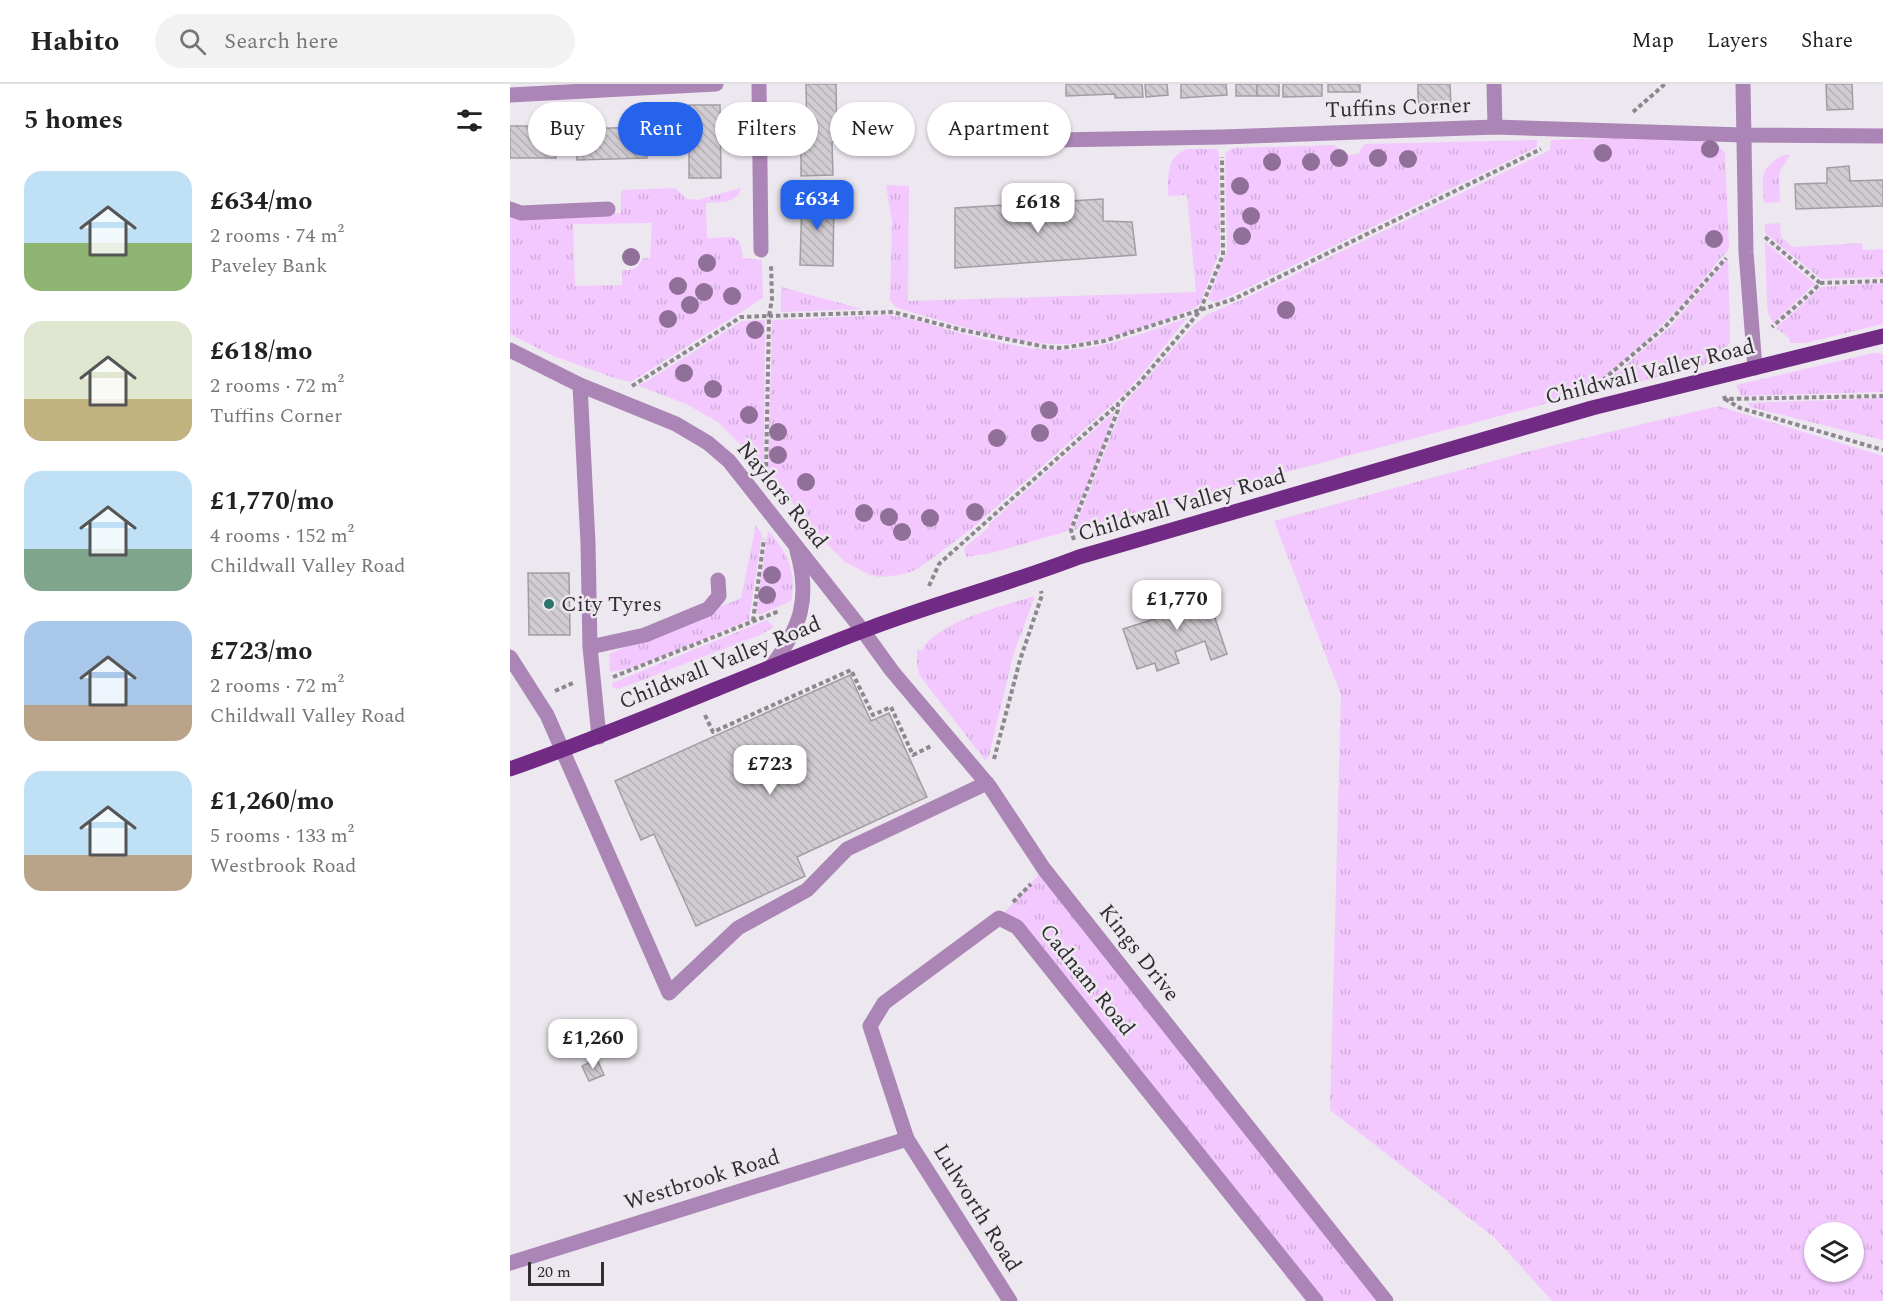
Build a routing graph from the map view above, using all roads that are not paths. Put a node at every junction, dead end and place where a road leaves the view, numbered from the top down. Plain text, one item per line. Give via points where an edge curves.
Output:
1 (716, 84) edge
2 (759, 84) edge
3 (1494, 84) edge
4 (1743, 84) edge
5 (510, 95) edge
6 (1495, 127) junction
7 (1743, 135) junction
8 (1883, 136) edge
9 (1071, 140) edge
10 (510, 209) edge
11 (609, 210) dead end
12 (761, 250) road end
13 (1883, 336) edge
14 (510, 350) edge
15 (1755, 368) junction
16 (580, 385) junction
17 (795, 546) junction
18 (718, 580) dead end
19 (863, 631) junction
20 (590, 647) junction
21 (510, 657) edge
22 (771, 667) junction
23 (599, 736) junction
24 (563, 750) junction
25 (510, 769) edge
26 (989, 785) junction
27 (907, 1139) junction
28 (510, 1263) edge
29 (1010, 1301) edge
30 (1316, 1301) edge
31 (1386, 1301) edge

1 - 5 street
2 - 12 street
3 - 6 street
4 - 7 street
6 - 7 street, Tuffins Corner
6 - 9 street, Tuffins Corner
7 - 8 street, Tuffins Corner
7 - 15 street
10 - 11 street via 521,213
13 - 15 main road, Childwall Valley Road
14 - 16 street, Naylors Road
15 - 19 main road, Childwall Valley Road via 1592,408 1079,557
16 - 17 street, Naylors Road via 676,424 708,443 729,461
16 - 20 street
17 - 19 street, Naylors Road
17 - 22 street via 804,582 804,602 799,622
18 - 20 street via 719,596 708,609 645,635
19 - 22 main road, Childwall Valley Road
19 - 26 street, Kings Drive
20 - 23 street
21 - 24 street via 537,698
22 - 23 main road, Childwall Valley Road
23 - 24 main road, Childwall Valley Road
24 - 25 main road, Childwall Valley Road
24 - 26 street via 669,993 738,928 807,890 847,849
26 - 31 street, Kings Drive via 1044,869
27 - 28 street, Westbrook Road
27 - 29 street, Lulworth Road
27 - 30 street, Cadnam Road via 870,1026 884,1004 999,918 1017,927

